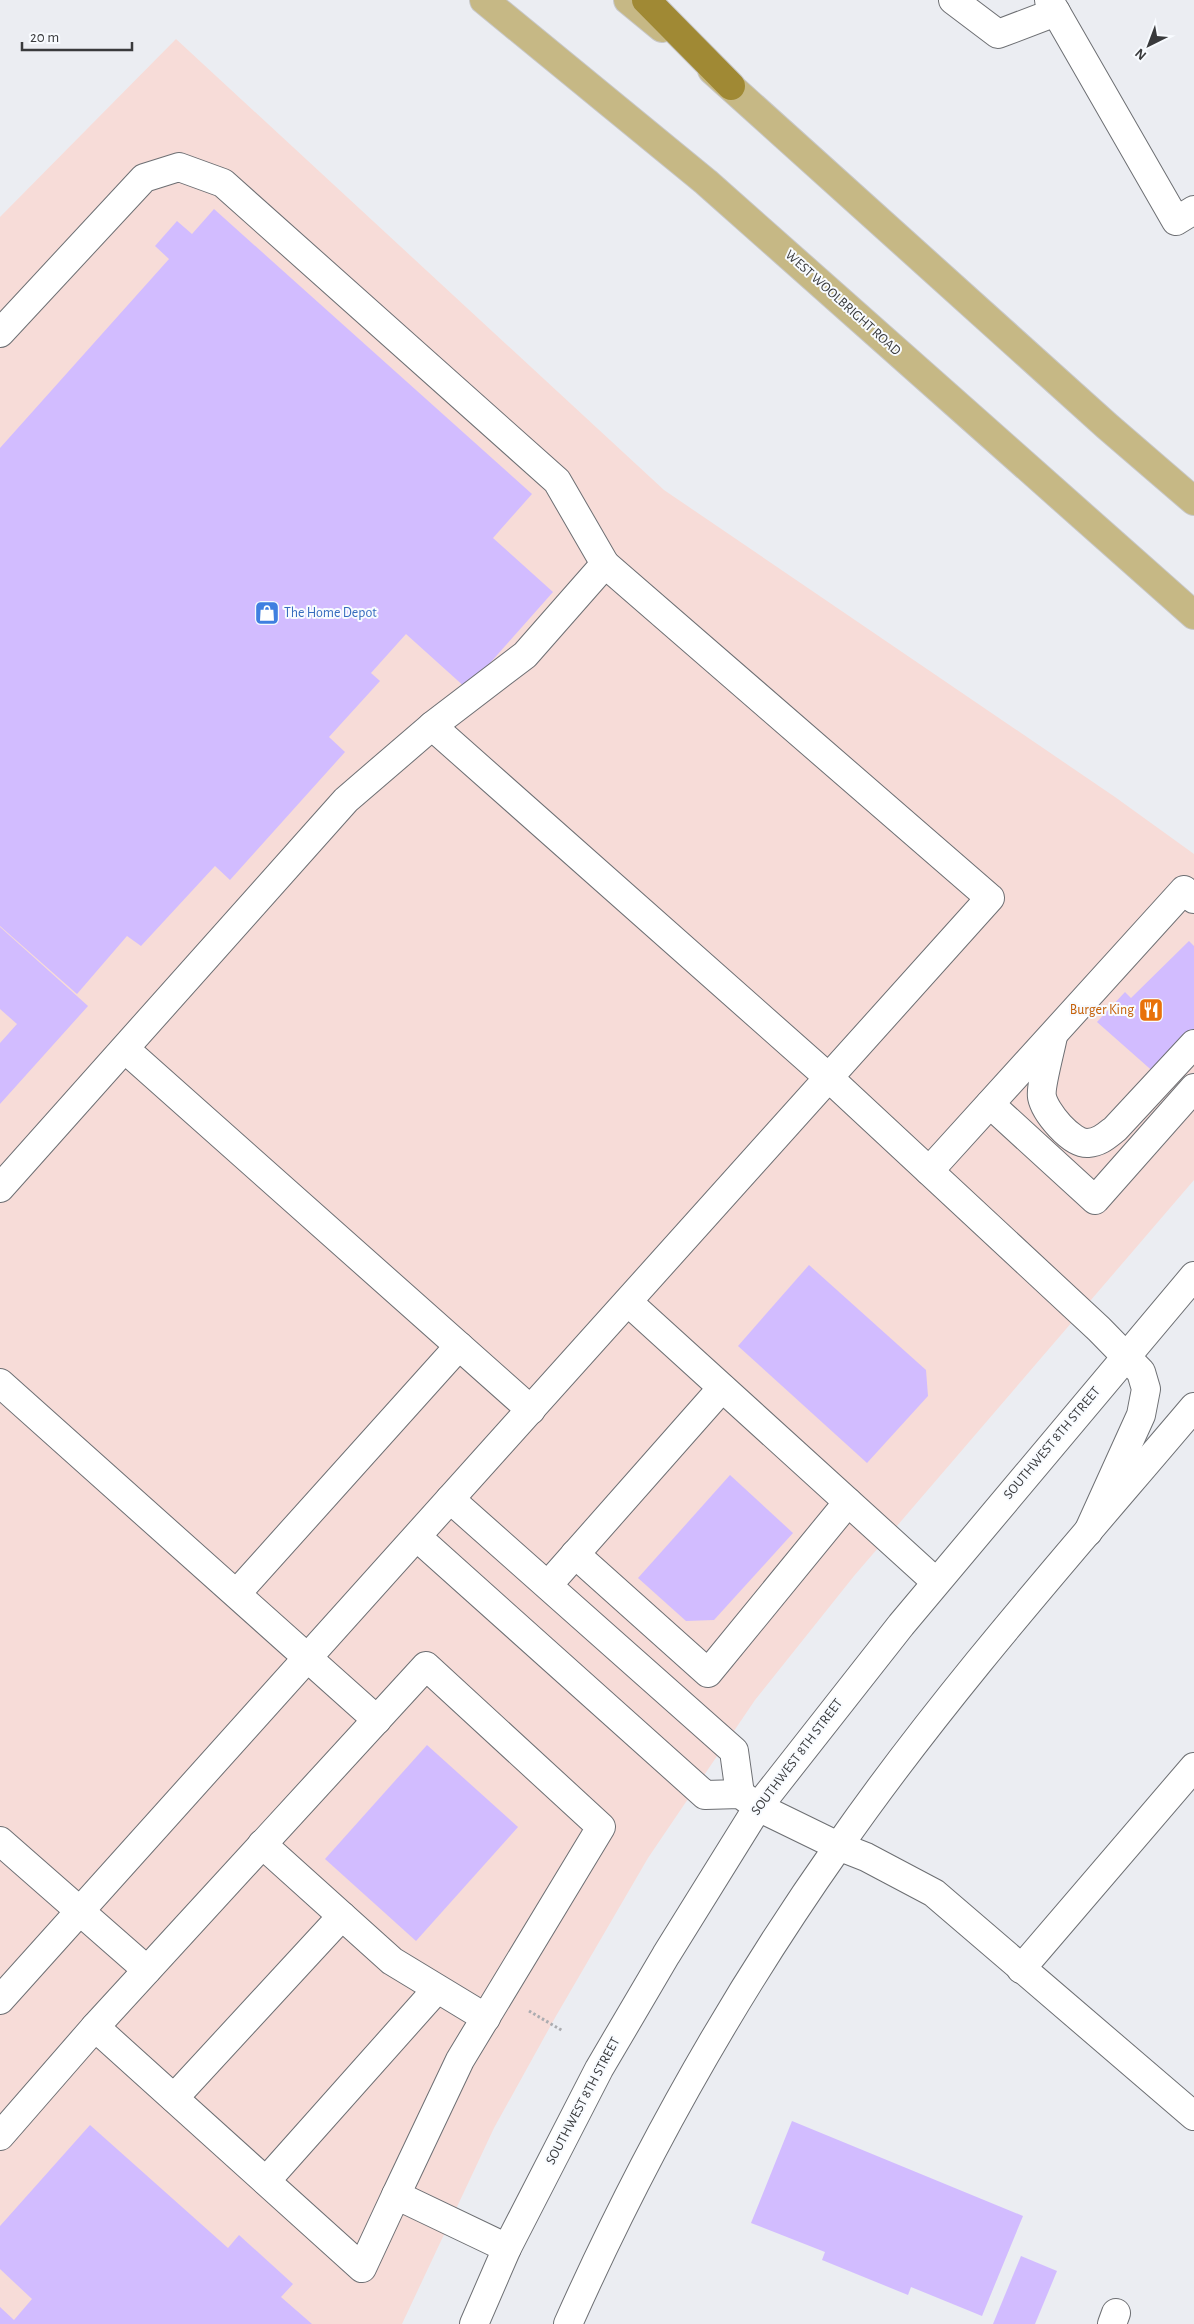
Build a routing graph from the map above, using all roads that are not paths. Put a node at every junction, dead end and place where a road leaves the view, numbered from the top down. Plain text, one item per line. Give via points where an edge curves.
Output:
1 (484, 0) edge
2 (628, 0) edge
3 (646, 0) edge
4 (953, 0) edge
5 (1052, 6) edge
6 (731, 86) junction
7 (1194, 210) edge
8 (0, 333) edge
9 (1194, 500) edge
10 (605, 564) junction
11 (1194, 615) edge
12 (432, 726) junction
13 (1194, 899) edge
14 (1053, 1035) junction
15 (1194, 1044) edge
16 (124, 1049) junction
17 (828, 1077) junction
18 (1194, 1088) edge
19 (990, 1104) junction
20 (929, 1171) junction
21 (0, 1188) edge
22 (1194, 1276) edge
23 (628, 1302) junction
24 (459, 1346) junction
25 (1126, 1356) junction
26 (0, 1383) edge
27 (722, 1388) junction
28 (1194, 1407) edge
29 (530, 1410) junction
30 (450, 1499) junction
31 (848, 1502) junction
32 (1088, 1532) junction
33 (417, 1537) junction
34 (575, 1554) junction
35 (936, 1582) junction
36 (548, 1585) junction
37 (237, 1593) junction
38 (309, 1657) junction
39 (377, 1720) junction
40 (1194, 1767) edge
41 (749, 1801) junction
42 (0, 1841) edge
43 (262, 1844) junction
44 (838, 1846) junction
45 (80, 1911) junction
46 (342, 1916) junction
47 (1022, 1969) junction
48 (147, 1970) junction
49 (437, 1988) junction
50 (0, 2000) edge
51 (486, 2018) junction
52 (95, 2027) junction
53 (174, 2098) junction
54 (1194, 2116) edge
55 (0, 2136) edge
56 (266, 2181) junction
57 (396, 2195) junction
58 (507, 2248) junction
59 (474, 2324) edge
60 (568, 2324) edge

1 - 11 main road, WEST WOOLBRIGHT ROAD via 706,182
2 - 6 main road
3 - 6 highway
4 - 5 street via 998,34
5 - 7 street via 1176,221
6 - 9 main road via 1107,426
8 - 10 street via 144,178 178,166 223,183 557,481
10 - 12 street via 525,655
10 - 17 street via 990,898
12 - 16 street via 346,800
12 - 17 street
13 - 14 street via 1184,890
14 - 15 street via 1041,1095 1048,1113 1060,1127 1086,1143 1101,1140 1115,1129
14 - 19 street
16 - 21 street
16 - 24 street
17 - 20 street
17 - 23 street
18 - 19 street via 1095,1200
19 - 20 street
20 - 25 street
22 - 25 street, SOUTHWEST 8TH STREET
23 - 27 street
23 - 29 street
24 - 29 street
24 - 37 street
25 - 32 street via 1141,1372 1146,1390 1141,1415
25 - 35 street, SOUTHWEST 8TH STREET
26 - 37 street
27 - 31 street
27 - 34 street
28 - 32 street
29 - 30 street
30 - 33 street
30 - 36 street
31 - 34 street via 708,1673
31 - 35 street
32 - 44 street via 959,1686
33 - 38 street
33 - 41 street via 705,1795
34 - 36 street
35 - 41 street, SOUTHWEST 8TH STREET via 813,1734
36 - 41 street via 734,1751
37 - 38 street
38 - 39 street
38 - 45 street
39 - 43 street
39 - 51 street via 426,1666 601,1827
40 - 47 street
41 - 44 street
41 - 58 street, SOUTHWEST 8TH STREET via 666,1955 599,2069
42 - 45 street
43 - 46 street
43 - 48 street
44 - 47 street via 934,1893
44 - 60 street via 729,2014 632,2190
45 - 48 street
45 - 50 street
46 - 49 street via 392,1961
46 - 53 street
47 - 54 street
48 - 52 street
49 - 51 street
49 - 56 street
51 - 57 street via 460,2060
52 - 53 street
52 - 55 street
53 - 56 street
56 - 57 street via 362,2268
57 - 58 street
58 - 59 street, SOUTHWEST 8TH STREET

